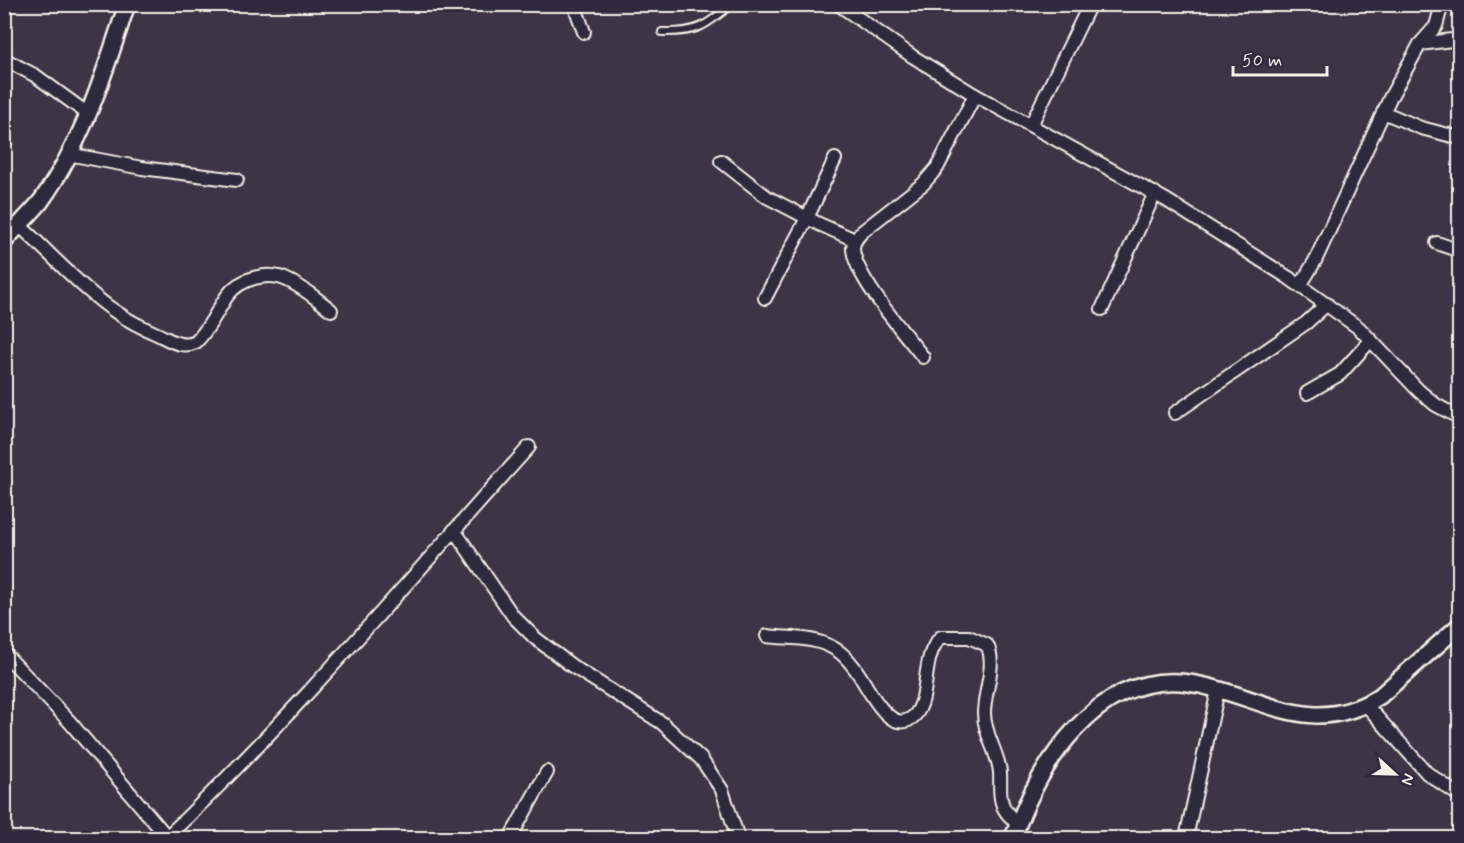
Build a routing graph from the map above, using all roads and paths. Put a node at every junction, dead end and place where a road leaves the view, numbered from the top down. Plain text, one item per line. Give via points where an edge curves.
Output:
1 (128, 4) edge
2 (574, 4) edge
3 (732, 4) edge
4 (838, 4) edge
5 (1090, 4) edge
6 (1442, 4) edge
7 (584, 32) dead end
8 (662, 32) dead end
9 (1460, 39) edge
10 (1420, 44) junction
11 (4, 59) edge
12 (975, 94) junction
13 (90, 108) junction
14 (1383, 112) junction
15 (1031, 125) junction
16 (1460, 138) edge
17 (68, 154) junction
18 (835, 159) dead end
19 (721, 161) dead end
20 (237, 180) dead end
21 (1155, 194) junction
22 (807, 218) junction
23 (20, 225) junction
24 (855, 240) junction
25 (4, 242) edge
26 (1437, 243) dead end
27 (1460, 251) edge
28 (1300, 286) junction
29 (765, 298) dead end
30 (1327, 304) junction
31 (1102, 309) dead end
32 (331, 310) dead end
33 (1371, 340) junction
34 (923, 357) dead end
35 (1307, 393) dead end
36 (1175, 413) dead end
37 (1460, 418) edge
38 (529, 447) dead end
39 (454, 530) junction
40 (1459, 626) edge
41 (767, 636) dead end
42 (4, 653) edge
43 (1218, 690) junction
44 (1366, 705) junction
45 (547, 772) dead end
46 (1460, 796) edge
47 (1015, 832) edge
48 (168, 838) edge
49 (510, 838) edge
50 (738, 838) edge
51 (1186, 838) edge

1 - 13 street
2 - 7 street
3 - 8 lane via 701,28
4 - 12 street
5 - 15 street
6 - 10 street via 1436,26
9 - 10 street
10 - 14 street
11 - 13 street
12 - 15 street
12 - 24 street via 937,168
13 - 17 street
14 - 16 street via 1421,128
14 - 28 street
15 - 21 street
17 - 20 street
17 - 23 street via 40,202
18 - 22 street
19 - 22 street via 752,187
21 - 28 street
21 - 31 street
22 - 24 street
22 - 29 street
23 - 25 street
23 - 32 street via 116,312 181,345 196,342 229,294 244,280 289,280
24 - 34 street via 854,253 867,282
26 - 27 street
28 - 30 street
30 - 33 street
30 - 36 street via 1306,323
33 - 35 street via 1340,375
33 - 37 street via 1419,392
38 - 39 street
39 - 48 street via 226,780
39 - 50 street via 513,616 535,638 662,723 701,759 722,790
40 - 44 street via 1399,681
41 - 47 street via 799,638 835,649 859,675 883,711 900,721 908,720 918,711 932,648 941,637 969,637 987,645 991,664 985,695 985,727 999,765 1002,805
42 - 48 street via 69,721
43 - 44 street via 1311,716 1332,715
43 - 47 street via 1190,683 1147,683 1096,709 1052,756
43 - 51 street
44 - 46 street via 1427,773
45 - 49 street

